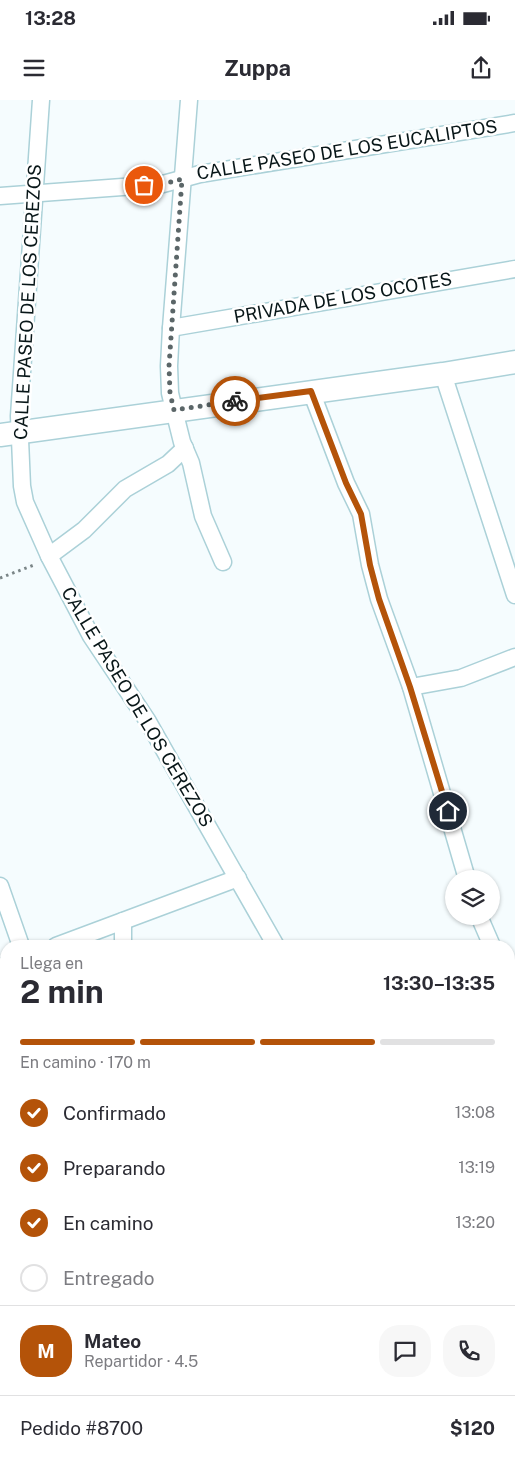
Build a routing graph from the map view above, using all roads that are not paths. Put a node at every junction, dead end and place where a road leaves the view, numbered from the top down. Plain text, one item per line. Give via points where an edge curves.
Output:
1 (41, 100) edge
2 (189, 100) edge
3 (515, 123) edge
4 (182, 179) junction
5 (34, 194) junction
6 (0, 196) edge
7 (515, 269) edge
8 (171, 328) junction
9 (515, 362) edge
10 (443, 374) junction
11 (311, 391) junction
12 (174, 410) junction
13 (9, 434) edge
14 (185, 448) junction
15 (49, 556) junction
16 (223, 562) dead end
17 (515, 595) edge
18 (515, 657) edge
19 (410, 687) junction
20 (465, 870) edge
21 (238, 878) junction
22 (0, 886) edge
23 (123, 921) junction
24 (483, 925) edge
25 (19, 940) edge
26 (72, 940) edge
27 (123, 940) edge
28 (273, 940) edge
29 (489, 940) edge

1 - 5 street, CALLE PASEO DE LOS CEREZOS
2 - 4 street
3 - 4 street, CALLE PASEO DE LOS EUCALIPTOS
4 - 5 street, CALLE PASEO DE LOS EUCALIPTOS via 163,184
4 - 8 street
5 - 6 street, CALLE PASEO DE LOS EUCALIPTOS
5 - 13 street, CALLE PASEO DE LOS CEREZOS
7 - 8 street, PRIVADA DE LOS OCOTES
8 - 12 street via 169,366
9 - 10 street
10 - 11 street
10 - 17 street
11 - 12 street
11 - 19 street via 361,514 379,599
12 - 13 street
12 - 14 street
13 - 15 street, CALLE PASEO DE LOS CEREZOS via 26,502
14 - 15 street via 168,464 125,489 84,530
14 - 16 street via 203,516
15 - 21 street, CALLE PASEO DE LOS CEREZOS via 91,636 148,720
18 - 19 street via 461,678
19 - 20 street
21 - 23 street
21 - 28 street, CALLE PASEO DE LOS CEREZOS
22 - 25 street
23 - 26 street
23 - 27 street
24 - 29 street

